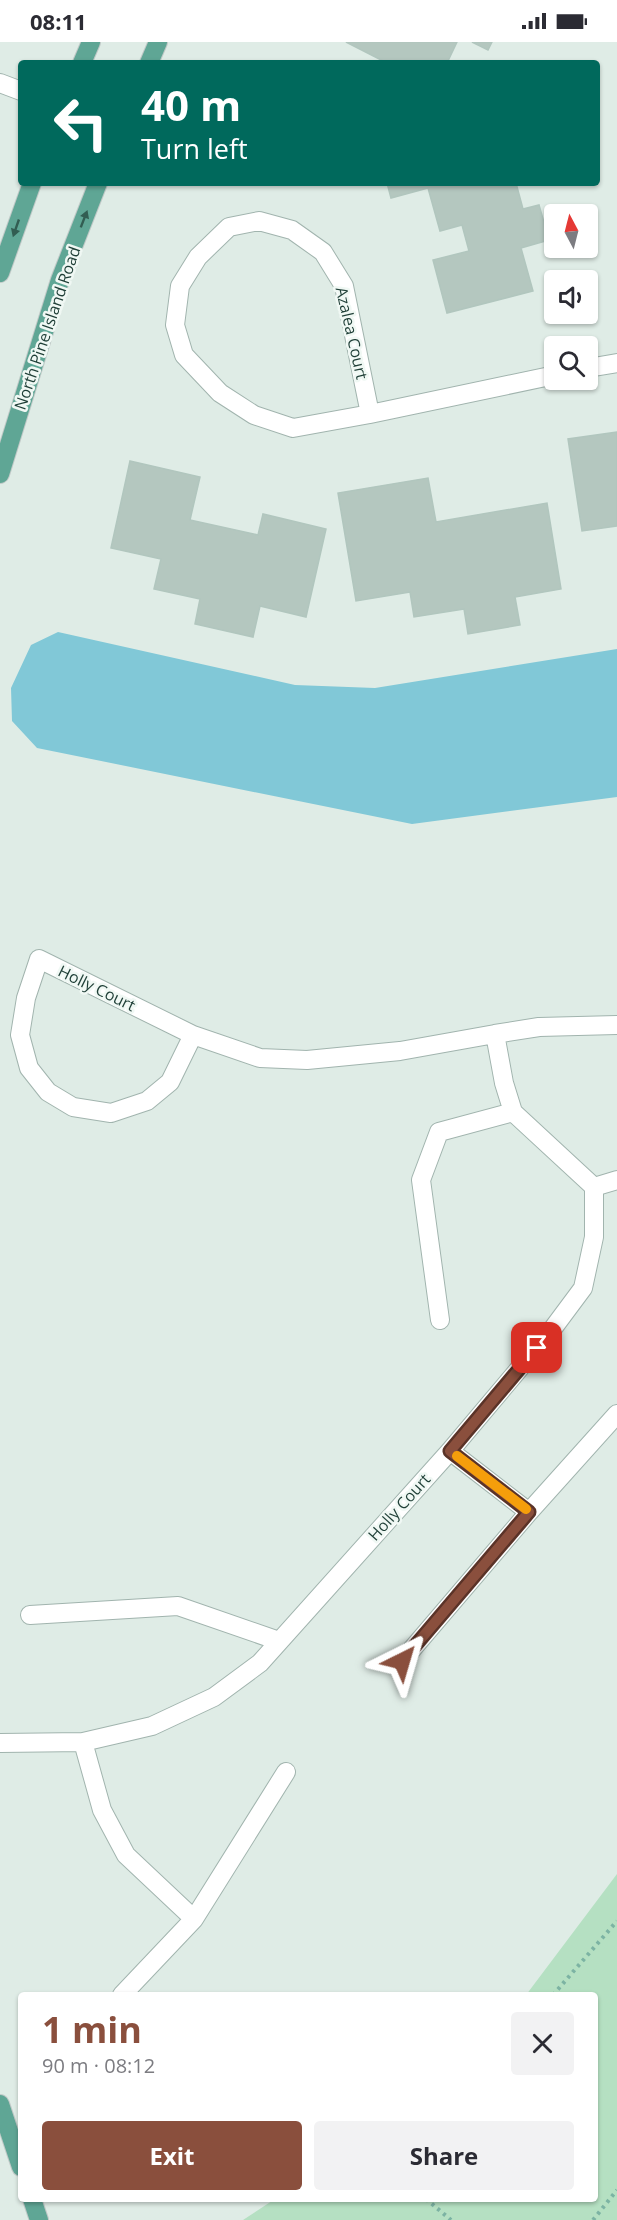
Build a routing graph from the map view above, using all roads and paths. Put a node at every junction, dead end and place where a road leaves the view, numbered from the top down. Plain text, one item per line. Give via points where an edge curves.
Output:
1 (91, 42) edge
2 (158, 42) edge
3 (83, 60) edge
4 (150, 60) edge
5 (0, 83) edge
6 (18, 91) edge
7 (31, 186) edge
8 (97, 186) edge
9 (0, 273) edge
10 (617, 363) edge
11 (598, 366) edge
12 (544, 377) edge
13 (370, 414) junction
14 (0, 474) edge
15 (617, 1025) edge
16 (193, 1035) junction
17 (495, 1035) junction
18 (513, 1112) junction
19 (617, 1180) edge
20 (594, 1187) junction
21 (440, 1320) dead end
22 (617, 1414) edge
23 (450, 1451) junction
24 (529, 1512) junction
25 (30, 1615) dead end
26 (279, 1641) junction
27 (402, 1661) dead end
28 (83, 1742) junction
29 (0, 1743) edge
30 (286, 1772) dead end
31 (194, 1919) junction
32 (617, 1921) edge
33 (125, 1992) edge
34 (556, 1992) edge
35 (0, 2104) edge
36 (18, 2158) edge
37 (617, 2190) edge
38 (33, 2202) edge
39 (430, 2202) edge
40 (39, 2220) edge
41 (451, 2220) edge
42 (593, 2220) edge

1 - 3 main road
2 - 4 main road
5 - 6 lane
7 -> 9 main road
14 -> 8 main road, North Pine Island Road via 60,280
10 - 11 lane
12 - 13 lane, Azalea Court
13 - 13 lane, Azalea Court via 293,428 254,415 220,393 184,355 175,325 180,286 198,257 229,227 259,221 292,230 323,252 344,286
15 - 17 lane, Holly Court via 539,1027
16 - 16 lane, Holly Court via 170,1082 147,1101 111,1113 73,1107 48,1092 29,1068 20,1035 26,998 39,959
16 - 17 lane, Holly Court via 260,1058 307,1060 400,1052
17 - 18 lane
18 - 20 lane
18 - 21 lane via 439,1132 421,1180
19 - 20 lane
20 - 23 lane, Holly Court via 594,1237 583,1288
22 - 24 lane
23 - 24 lane
23 - 26 lane, Holly Court
24 - 27 lane
25 - 26 lane via 178,1606
26 - 28 lane, Holly Court via 260,1663 214,1697 152,1726
28 - 29 lane, Holly Court
28 - 31 lane via 102,1810 126,1855
30 - 31 lane
31 - 33 lane
32 - 34 path
35 - 36 main road
37 - 42 path
38 - 40 main road
39 - 41 path

